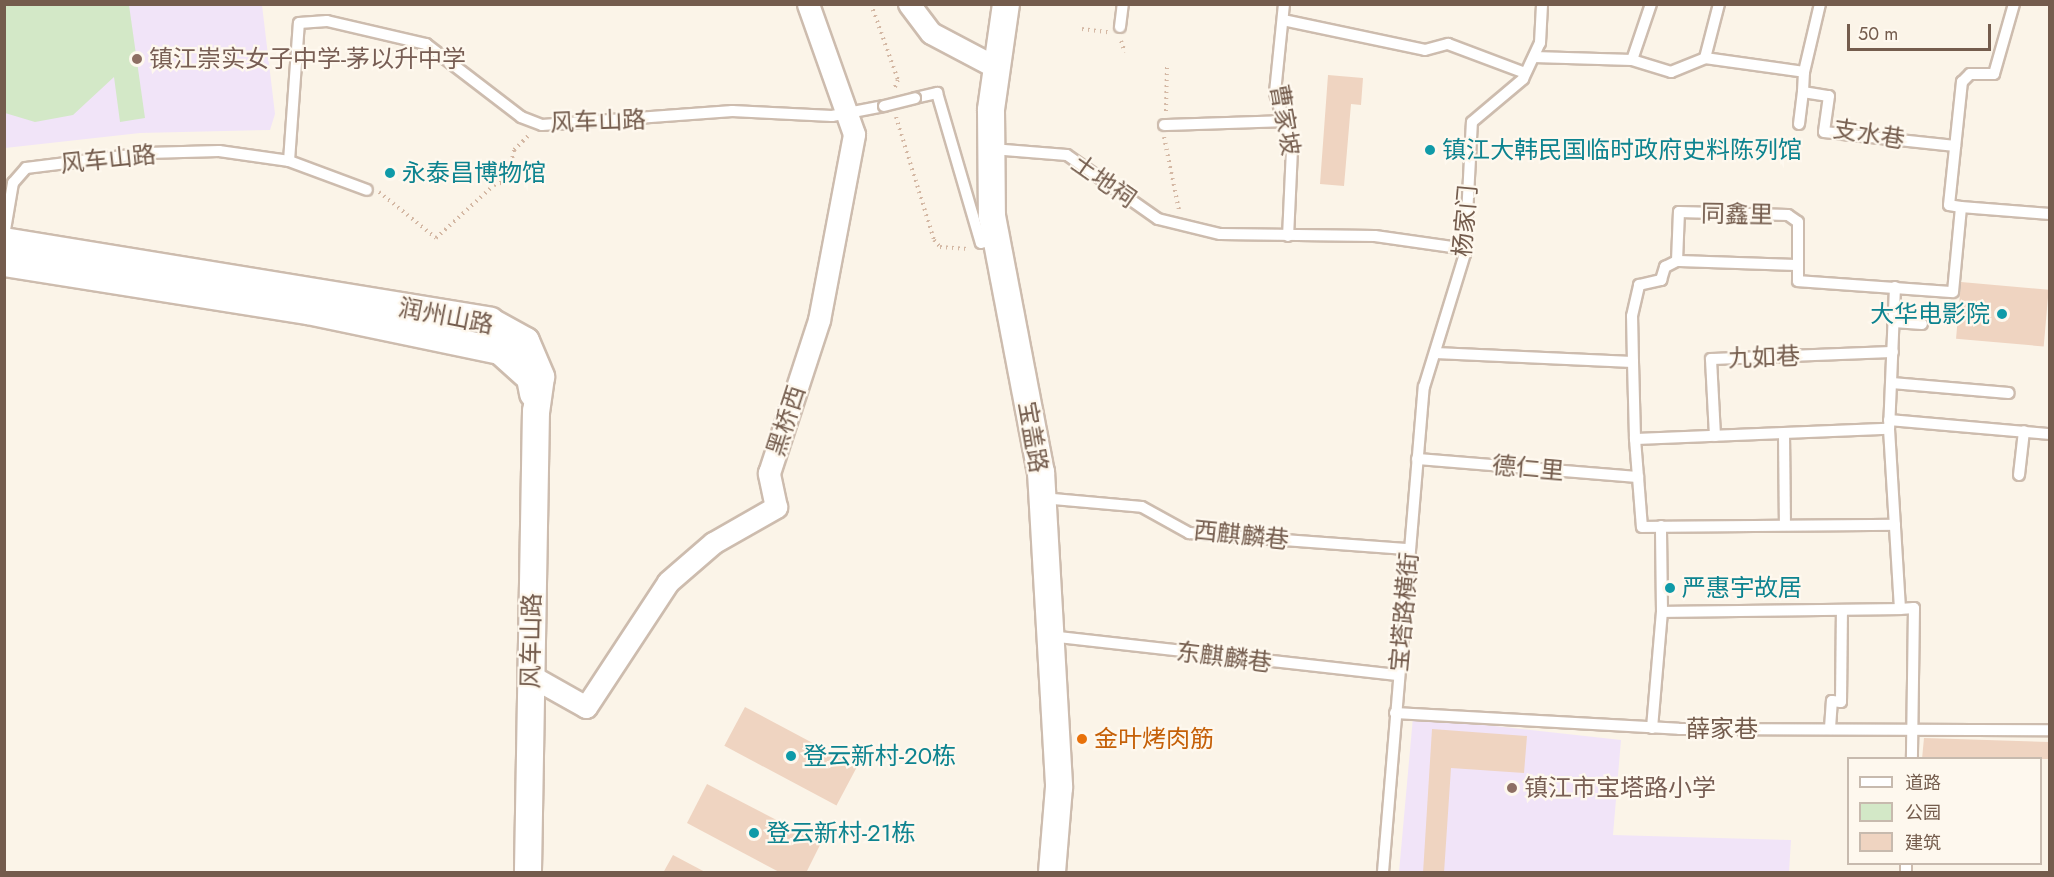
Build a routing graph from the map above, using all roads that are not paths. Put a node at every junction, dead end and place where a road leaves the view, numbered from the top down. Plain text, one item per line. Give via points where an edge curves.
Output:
1 (808, 4) edge
2 (909, 4) edge
3 (1006, 4) edge
4 (1123, 4) edge
5 (1284, 4) edge
6 (1542, 4) edge
7 (1651, 4) edge
8 (1719, 4) edge
9 (1820, 4) edge
10 (2014, 4) edge
11 (1283, 20) junction
12 (1116, 30) road end
13 (1534, 57) junction
14 (1705, 58) junction
15 (1632, 60) junction
16 (997, 68) junction
17 (1804, 72) junction
18 (1525, 73) junction
19 (1803, 92) junction
20 (848, 113) junction
21 (1283, 121) junction
22 (1799, 124) dead end
23 (1164, 125) road end
24 (1955, 146) junction
25 (991, 149) junction
26 (289, 160) junction
27 (367, 190) road end
28 (1961, 207) junction
29 (2049, 214) edge
30 (4, 236) edge
31 (1288, 236) junction
32 (4, 241) edge
33 (989, 241) junction
34 (1466, 249) junction
35 (1677, 261) junction
36 (4, 263) edge
37 (1798, 265) junction
38 (1895, 287) junction
39 (1894, 322) junction
40 (1922, 324) dead end
41 (1893, 352) junction
42 (1435, 353) junction
43 (1633, 362) junction
44 (1892, 383) junction
45 (2008, 393) dead end
46 (536, 411) junction
47 (1889, 425) junction
48 (2024, 431) junction
49 (1784, 434) junction
50 (2049, 434) edge
51 (1714, 436) junction
52 (1635, 440) junction
53 (1418, 459) junction
54 (2019, 475) dead end
55 (1638, 477) junction
56 (1042, 498) junction
57 (1785, 524) junction
58 (1895, 525) junction
59 (1661, 526) junction
60 (1409, 549) junction
61 (1900, 609) junction
62 (1842, 611) junction
63 (1662, 612) junction
64 (1050, 636) junction
65 (1399, 675) junction
66 (531, 676) junction
67 (1395, 713) junction
68 (1914, 727) junction
69 (1652, 728) junction
70 (1830, 728) junction
71 (2049, 730) edge
72 (1912, 757) edge
73 (528, 873) edge
74 (1052, 873) edge
75 (1383, 873) edge

1 - 20 street, 黑桥西
2 - 16 street via 932,33
3 - 16 street, 宝盖路
4 - 12 lane
5 - 11 lane, 曹家坡
6 - 13 lane, 杨家门
7 - 15 lane
8 - 14 lane
9 - 17 lane
10 - 24 lane via 1994,74 1970,74 1962,82
11 - 18 lane via 1425,50 1448,44
11 - 21 lane, 曹家坡 via 1275,93
13 - 15 lane
13 - 18 lane, 杨家门
14 - 15 lane via 1671,72
14 - 17 lane
16 - 25 street, 宝盖路
17 - 19 lane
18 - 34 lane, 杨家门 via 1472,122
19 - 22 lane
19 - 24 lane, 支水巷 via 1829,96 1824,132
20 - 26 lane, 风车山路 via 732,111 550,125 521,117 426,44 327,21 299,23
20 - 33 lane, 风车山路, bridge via 889,108 937,93
20 - 66 street, 黑桥西 via 854,134 819,320 770,473 776,507 713,543 668,582 586,707
21 - 23 lane
21 - 31 lane, 曹家坡 via 1294,186
24 - 28 lane via 1949,205
25 - 31 lane, 土地祠 via 1067,155 1158,219 1220,234
25 - 33 street, 宝盖路
26 - 27 lane
26 - 30 lane, 风车山路 via 219,151 157,153 26,168 13,183
28 - 29 lane
28 - 38 lane via 1953,292
31 - 34 lane, 土地祠 via 1375,236
32 - 46 street, 润州山路 via 490,321 526,341 535,357 541,377
33 - 56 street, 宝盖路
34 - 42 lane, 杨家门
35 - 37 lane, 同鑫里
35 - 37 lane, 同鑫里 via 1678,212 1788,215 1798,222
35 - 43 lane via 1665,267 1661,280 1638,285 1632,316
36 - 46 street, 润州山路 via 308,311 500,351 530,378
37 - 38 lane, 同鑫里 via 1798,281
38 - 39 lane
39 - 40 lane
39 - 41 lane
41 - 44 lane
41 - 51 lane, 九如巷 via 1711,359
42 - 43 lane
42 - 53 lane, 宝塔路横街 via 1424,387
43 - 52 lane
44 - 45 lane
44 - 47 lane
46 - 66 street, 风车山路
47 - 48 lane
47 - 49 lane
47 - 58 lane
48 - 50 lane
48 - 54 lane
49 - 51 lane
49 - 57 lane
51 - 52 lane
52 - 55 lane
53 - 55 lane, 德仁里
53 - 60 lane, 宝塔路横街
55 - 59 lane via 1642,526
56 - 60 lane, 西麒麟巷 via 1142,507 1189,533
56 - 64 street, 宝盖路
57 - 58 lane
57 - 59 lane
58 - 61 lane
59 - 63 lane
60 - 65 lane, 宝塔路横街
61 - 62 lane
61 - 68 lane via 1914,609
62 - 63 lane
62 - 70 lane via 1841,702 1832,701
63 - 69 lane
64 - 65 lane, 东麒麟巷
64 - 74 street, 宝盖路 via 1059,787
65 - 67 lane, 宝塔路横街
66 - 73 street, 风车山路
67 - 69 lane, 薛家巷
67 - 75 lane, 宝塔路横街
68 - 70 lane, 薛家巷
68 - 71 lane, 薛家巷
68 - 72 lane
69 - 70 lane, 薛家巷

